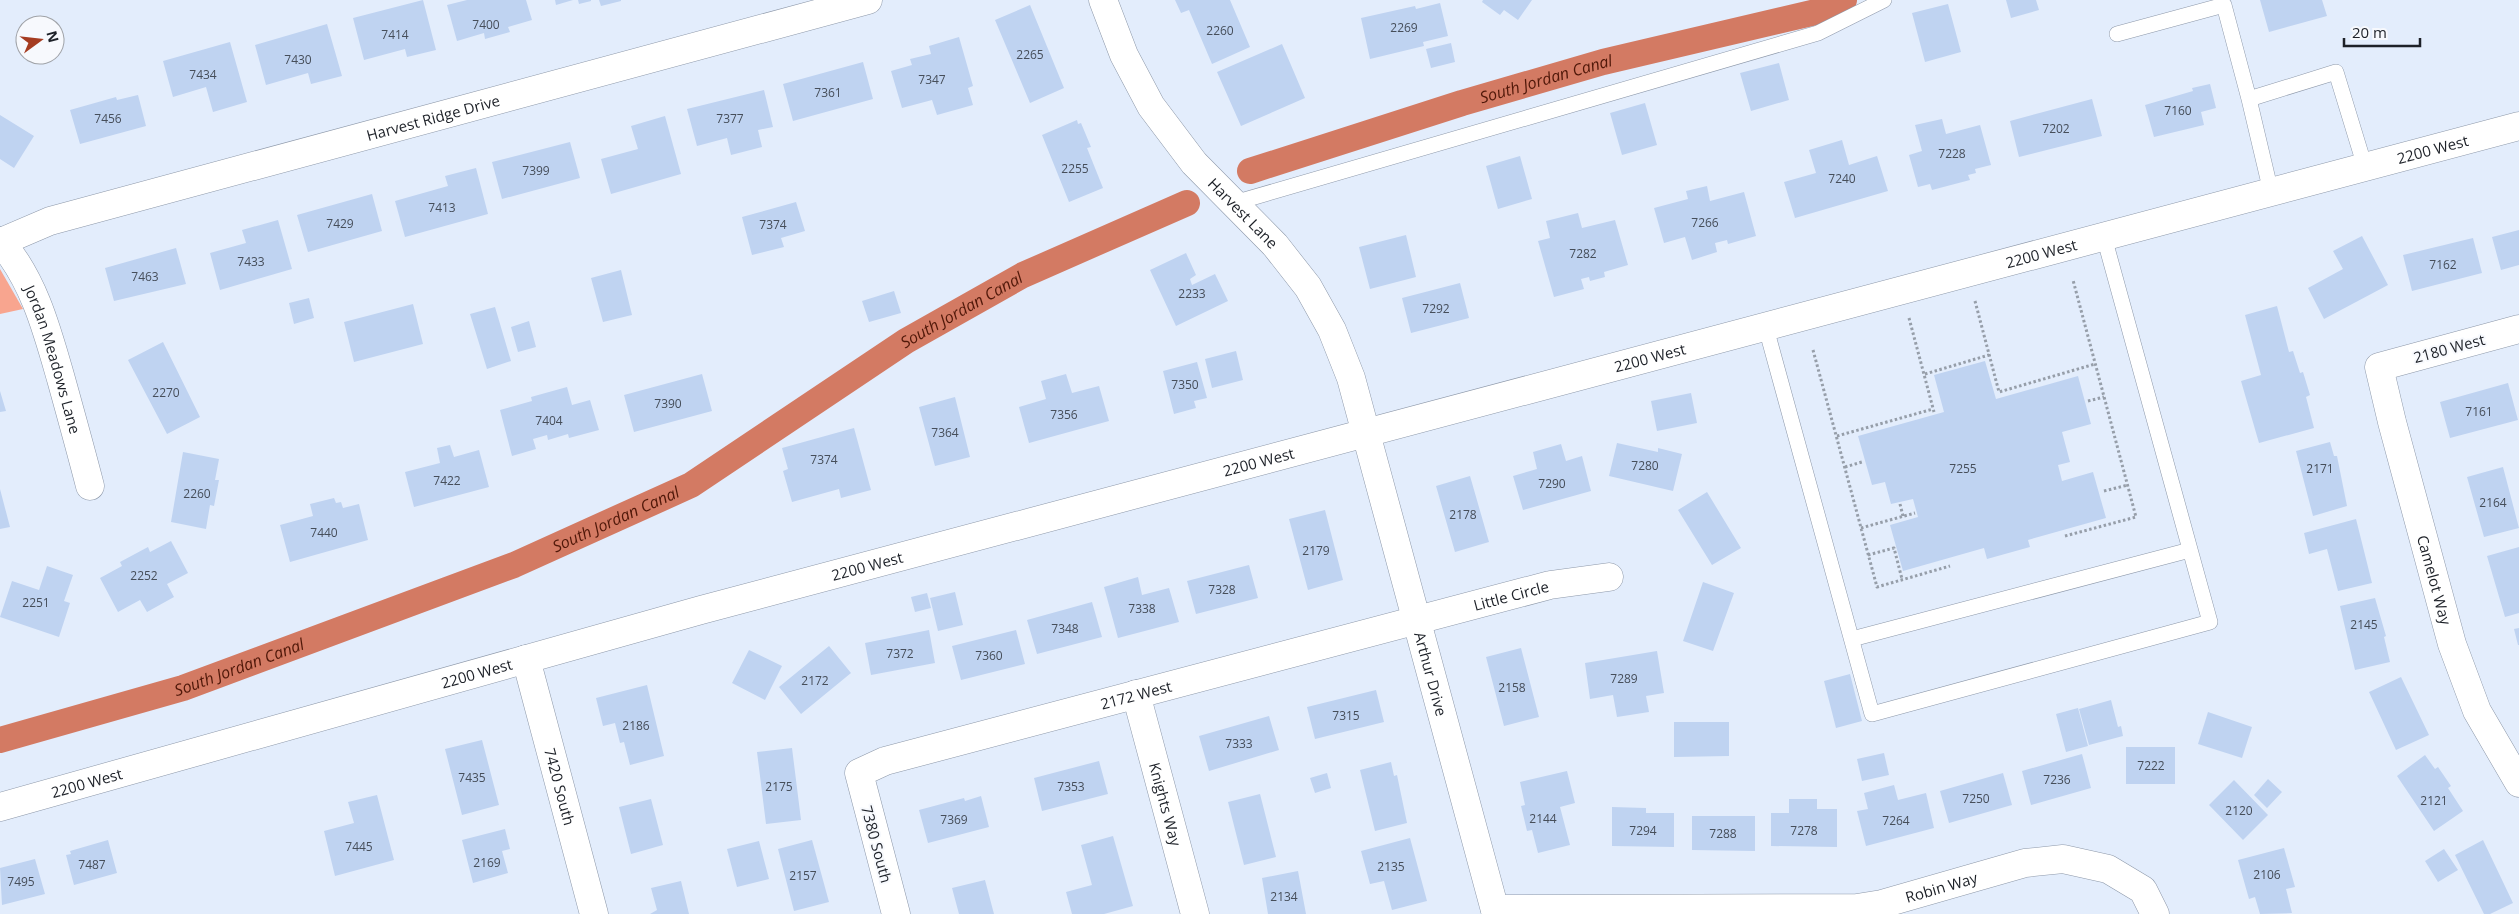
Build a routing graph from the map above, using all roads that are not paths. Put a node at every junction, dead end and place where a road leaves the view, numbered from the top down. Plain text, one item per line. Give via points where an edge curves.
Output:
1 (868, 0) edge
2 (1103, 0) edge
3 (1884, 0) edge
4 (2118, 34) dead end
5 (2249, 98) junction
6 (2519, 126) edge
7 (2365, 167) junction
8 (2271, 192) junction
9 (1234, 203) junction
10 (2104, 237) junction
11 (1, 241) edge
12 (1766, 328) junction
13 (2519, 329) edge
14 (2379, 367) joint
15 (1365, 434) junction
16 (90, 486) dead end
17 (2190, 550) junction
18 (1609, 577) dead end
19 (1416, 621) junction
20 (1852, 639) junction
21 (526, 659) junction
22 (1136, 694) junction
23 (858, 773) joint
24 (2519, 783) edge
25 (0, 807) edge
26 (1495, 912) edge
27 (1804, 912) edge
28 (594, 914) edge
29 (896, 914) edge
30 (1194, 914) edge
31 (2155, 914) edge

1 - 11 street, Harvest Ridge Drive via 50,222
2 - 9 street, Harvest Lane via 1124,55 1151,106 1194,163
3 - 9 lane via 1818,33
4 - 5 lane via 2224,5
5 - 7 lane via 2336,72
5 - 8 lane
6 - 7 street, 2200 West
7 - 8 street, 2200 West
8 - 10 street, 2200 West
9 - 15 street, Harvest Lane via 1275,245 1308,287 1327,321 1351,378
10 - 12 street, 2200 West
10 - 17 lane
11 - 16 street, Jordan Meadows Lane via 32,289 46,325
12 - 15 street, 2200 West
12 - 20 lane
13 - 14 street, 2180 West
14 - 24 street, Camelot Way via 2452,644 2477,711
15 - 19 street, Arthur Drive
15 - 21 street, 2200 West
17 - 20 lane
17 - 20 lane via 2210,622 1872,714
18 - 19 street, Little Circle via 1550,585
19 - 22 street, 2172 West
19 - 26 street, Arthur Drive
21 - 25 street, 2200 West
21 - 28 street, 7420 South
22 - 23 street, 2172 West via 886,761
22 - 30 street, Knights Way
23 - 29 street, 7380 South
26 - 27 street, Robin Way
27 - 31 street, Robin Way via 1882,904 2025,863 2063,859 2108,869 2143,890

